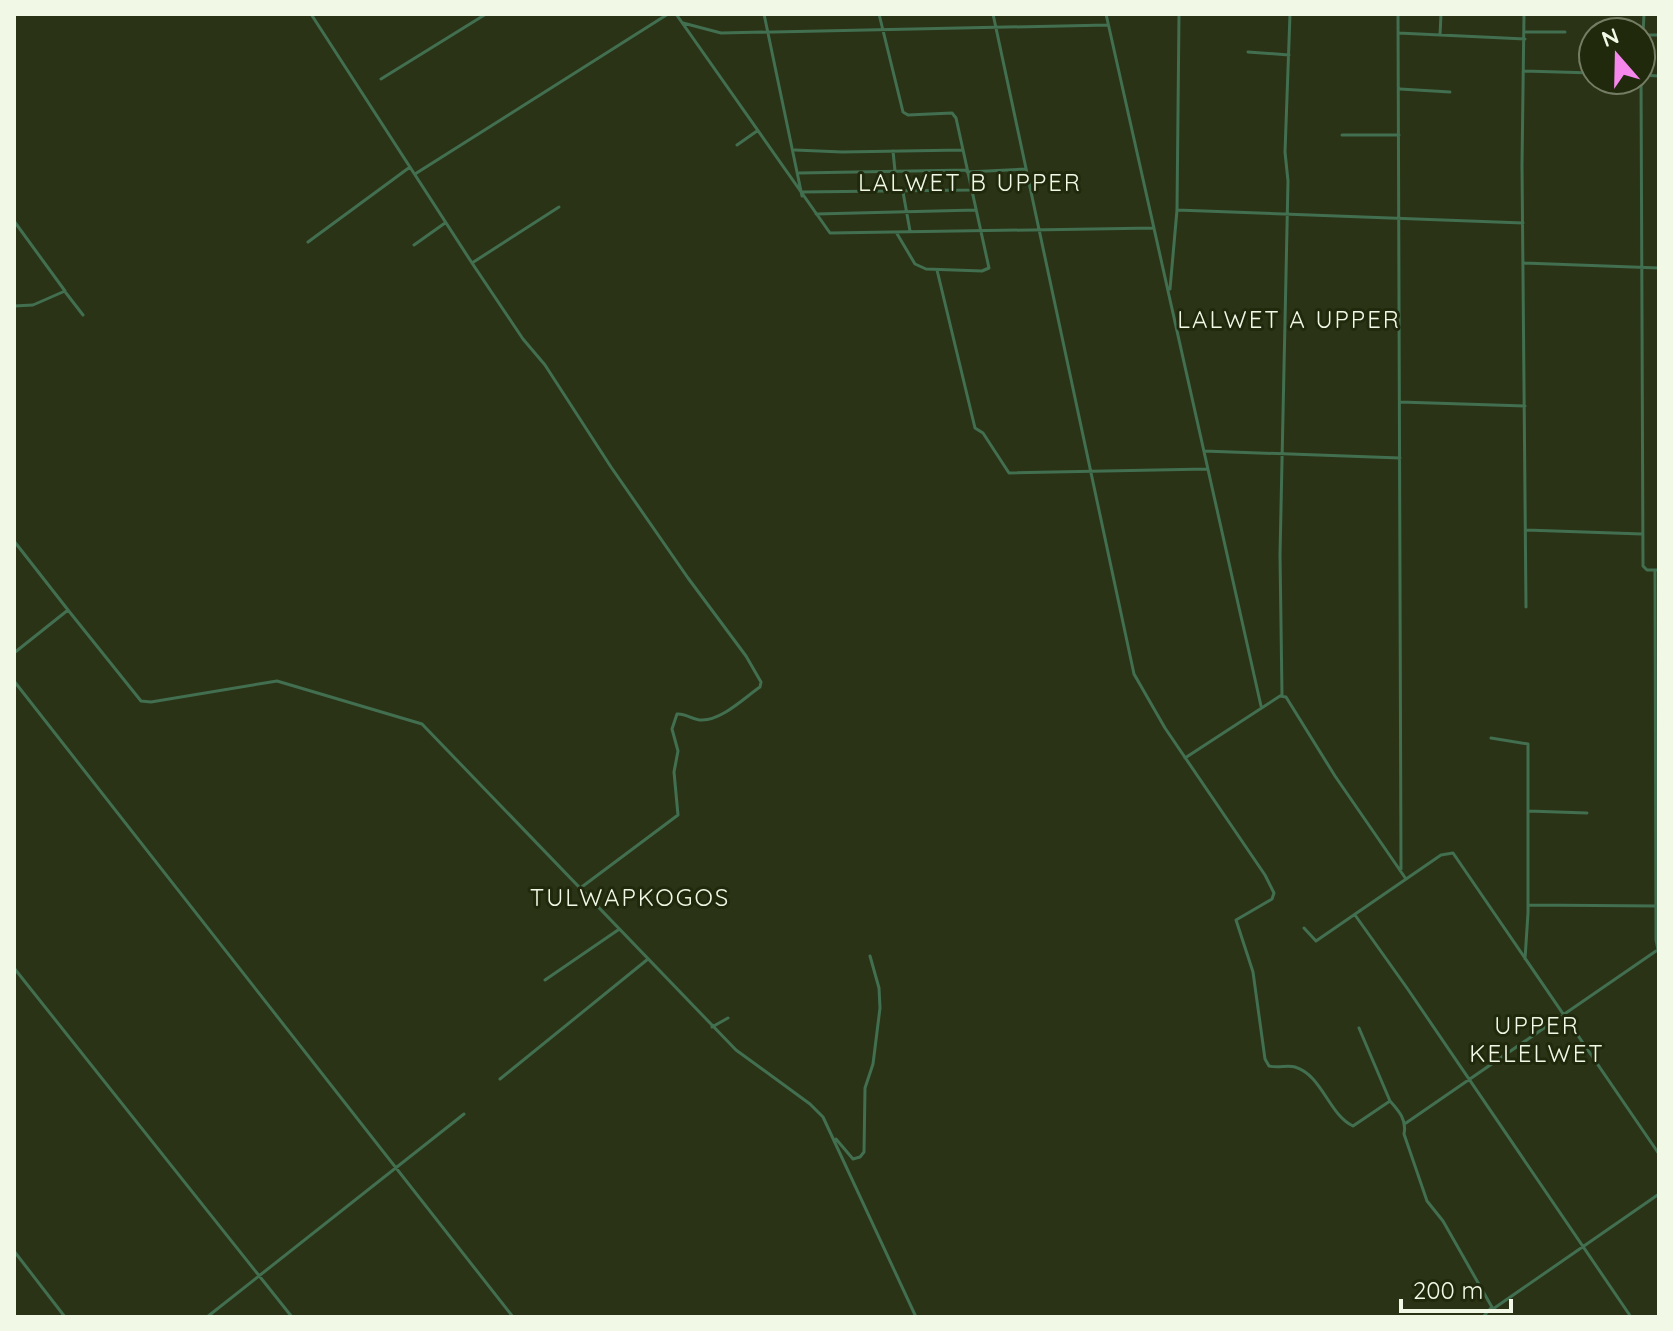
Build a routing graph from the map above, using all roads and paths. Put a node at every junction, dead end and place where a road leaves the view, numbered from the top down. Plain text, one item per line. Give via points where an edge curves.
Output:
1 (311, 14) edge
2 (486, 14) edge
3 (668, 14) edge
4 (676, 14) edge
5 (764, 14) edge
6 (879, 14) edge
7 (993, 14) edge
8 (1106, 14) edge
9 (1179, 14) edge
10 (1290, 14) edge
11 (1398, 14) edge
12 (1441, 14) edge
13 (1524, 14) edge
14 (683, 23) junction
15 (1108, 25) junction
16 (996, 27) junction
17 (882, 28) junction
18 (768, 32) junction
19 (1525, 32) junction
20 (1565, 32) dead end
21 (1398, 33) junction
22 (1440, 35) junction
23 (1525, 39) junction
24 (1248, 52) dead end
25 (1289, 55) junction
26 (1523, 71) junction
27 (1577, 73) edge
28 (381, 79) dead end
29 (1400, 89) junction
30 (1450, 92) dead end
31 (1641, 96) edge
32 (757, 131) junction
33 (1342, 135) dead end
34 (1399, 135) junction
35 (737, 145) dead end
36 (794, 150) junction
37 (963, 150) junction
38 (893, 151) junction
39 (410, 167) junction
40 (1026, 169) junction
41 (967, 171) junction
42 (895, 172) junction
43 (799, 173) junction
44 (415, 174) junction
45 (971, 190) junction
46 (903, 191) junction
47 (802, 194) junction
48 (559, 207) dead end
49 (976, 210) junction
50 (1177, 210) junction
51 (907, 211) junction
52 (816, 214) junction
53 (1287, 214) junction
54 (1399, 218) junction
55 (14, 221) edge
56 (445, 223) junction
57 (1523, 223) junction
58 (16, 228) edge
59 (1154, 228) junction
60 (1040, 230) junction
61 (895, 231) junction
62 (910, 231) junction
63 (980, 231) junction
64 (308, 242) dead end
65 (414, 245) dead end
66 (472, 263) junction
67 (1524, 263) junction
68 (1642, 267) junction
69 (1659, 268) edge
70 (937, 270) junction
71 (65, 291) junction
72 (1169, 293) junction
73 (14, 306) edge
74 (83, 315) dead end
75 (1400, 402) junction
76 (1525, 406) junction
77 (1204, 451) junction
78 (1283, 454) junction
79 (1400, 458) junction
80 (1207, 469) junction
81 (1092, 471) junction
82 (1526, 530) junction
83 (1644, 534) junction
84 (14, 541) edge
85 (1657, 570) edge
86 (1526, 607) dead end
87 (68, 610) junction
88 (1657, 638) edge
89 (14, 653) edge
90 (14, 681) edge
91 (1282, 695) junction
92 (1261, 706) junction
93 (1491, 738) dead end
94 (1185, 758) junction
95 (1528, 811) junction
96 (1587, 813) dead end
97 (1401, 869) junction
98 (1406, 879) junction
99 (579, 889) junction
100 (1528, 905) junction
101 (1657, 906) edge
102 (1354, 914) junction
103 (1304, 928) dead end
104 (618, 929) junction
105 (1658, 953) edge
106 (870, 956) dead end
107 (648, 959) junction
108 (1525, 959) junction
109 (14, 968) edge
110 (545, 980) dead end
111 (1564, 1016) junction
112 (728, 1018) dead end
113 (712, 1027) junction
114 (1359, 1028) dead end
115 (500, 1079) dead end
116 (1469, 1081) junction
117 (1390, 1101) junction
118 (464, 1114) dead end
119 (1406, 1125) junction
120 (832, 1136) junction
121 (1659, 1154) edge
122 (396, 1167) junction
123 (1659, 1194) edge
124 (1584, 1247) junction
125 (14, 1251) edge
126 (259, 1276) junction
127 (1492, 1307) junction
128 (65, 1317) edge
129 (207, 1317) edge
130 (292, 1317) edge
131 (513, 1317) edge
132 (916, 1317) edge
133 (1483, 1317) edge
134 (1631, 1317) edge

1 - 39 street
2 - 28 street
3 - 44 street
4 - 14 street
5 - 18 street
6 - 17 street
7 - 16 street
8 - 15 street
9 - 50 street
10 - 25 street
11 - 21 street
12 - 22 street
13 - 19 street
14 - 18 street via 721,33
14 - 32 street
15 - 16 street
15 - 59 street
16 - 17 street
16 - 40 street
17 - 18 street
17 - 37 street via 903,112 952,113
18 - 36 street
19 - 20 street
19 - 23 street
21 - 22 street
21 - 29 street
22 - 23 street
23 - 26 street
24 - 25 street
25 - 53 street
26 - 27 street
26 - 57 street
29 - 30 street
29 - 34 street
31 - 68 street
32 - 35 street
32 - 47 street
33 - 34 street
34 - 54 street
36 - 38 street
36 - 43 street
37 - 38 street
37 - 41 street
38 - 42 street
39 - 44 street
39 - 64 street
40 - 41 street
40 - 60 street
41 - 42 street
41 - 45 street
42 - 43 street
43 - 47 street
44 - 56 street
45 - 46 street
45 - 49 street
46 - 47 street
46 - 51 street
47 - 52 street
48 - 66 street
49 - 51 street
49 - 63 street
50 - 53 street
50 - 72 street
51 - 52 street
51 - 62 street
52 - 61 street via 827,231 836,234
53 - 54 street
53 - 78 street
54 - 57 street
54 - 75 street
55 - 58 street
56 - 65 street
56 - 66 street
57 - 67 street
58 - 71 street
59 - 60 street
59 - 72 street
60 - 63 street
60 - 81 street
61 - 62 street
61 - 70 street via 915,264
62 - 63 street
63 - 70 street via 988,269
66 - 99 street via 761,682 713,718 677,714 672,729 678,751 678,815
67 - 68 street
67 - 76 street
68 - 69 street
68 - 83 street
70 - 81 street via 975,428 1006,469 1013,474
71 - 73 street via 33,305
71 - 74 street
72 - 77 street
75 - 76 street
75 - 79 street
76 - 82 street
77 - 78 street
77 - 80 street
78 - 79 street
78 - 91 street
79 - 97 street
80 - 81 street
80 - 92 street
81 - 94 street via 1136,680
82 - 83 street
82 - 86 street
83 - 85 street via 1643,566
84 - 87 street
85 - 88 street
87 - 89 street
87 - 99 street via 141,701 277,681 418,722
88 - 101 street
90 - 122 street
91 - 92 street
91 - 97 street
92 - 94 street
93 - 95 street via 1527,743
94 - 117 street via 1274,893 1236,920 1252,966 1266,1063 1294,1066 1308,1075 1351,1126
95 - 96 street
95 - 100 street
97 - 98 street
98 - 102 street
98 - 108 street via 1441,855 1453,853
99 - 104 street
100 - 101 street
100 - 108 street
101 - 105 street
102 - 103 street via 1316,941
102 - 116 street
104 - 107 street
104 - 110 street
105 - 111 street
106 - 120 street via 880,1008 865,1088 864,1152 853,1159
107 - 113 street
107 - 115 street
108 - 111 street
109 - 126 street
111 - 116 street
111 - 121 street
112 - 113 street
113 - 120 street via 750,1063 816,1109
114 - 117 street
116 - 119 street
116 - 124 street
117 - 119 street
118 - 122 street
119 - 127 street via 1420,1187
120 - 132 street
122 - 126 street
122 - 131 street
123 - 124 street
124 - 127 street
124 - 134 street
125 - 128 street
126 - 129 street
126 - 130 street
127 - 133 street

